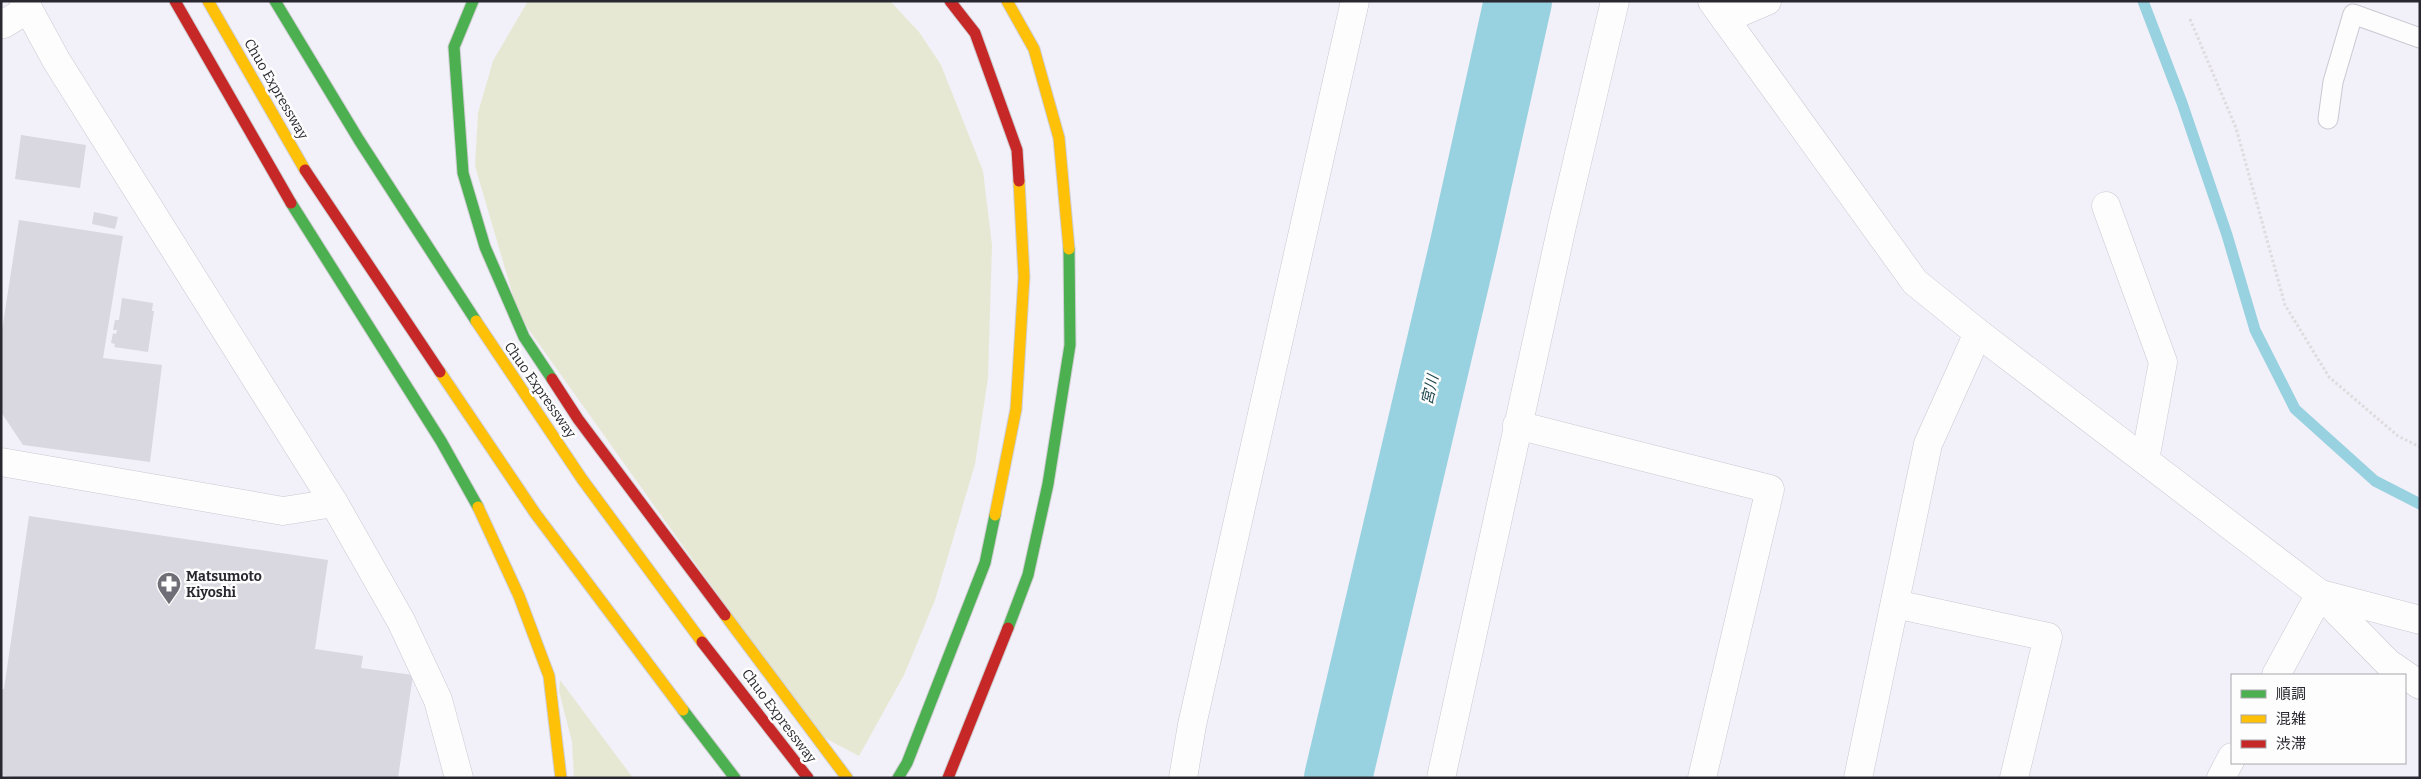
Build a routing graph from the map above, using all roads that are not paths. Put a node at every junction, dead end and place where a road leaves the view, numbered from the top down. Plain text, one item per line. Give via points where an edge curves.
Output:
1 (175, 1) edge
2 (208, 1) edge
3 (276, 1) edge
4 (473, 1) edge
5 (950, 1) edge
6 (1008, 1) edge
7 (1355, 1) edge
8 (1616, 1) edge
9 (1767, 1) edge
10 (26, 5) edge
11 (1718, 10) edge
12 (2, 31) edge
13 (2420, 38) edge
14 (2328, 119) dead end
15 (2106, 206) dead end
16 (1978, 333) junction
17 (1517, 425) junction
18 (2145, 460) junction
19 (1, 462) edge
20 (334, 503) junction
21 (2320, 594) junction
22 (1894, 604) junction
23 (2420, 620) edge
24 (2277, 674) edge
25 (2404, 674) edge
26 (2406, 675) edge
27 (2420, 685) edge
28 (2231, 759) edge
29 (807, 777) edge
30 (459, 778) edge
31 (561, 778) edge
32 (735, 778) edge
33 (847, 778) edge
34 (898, 778) edge
35 (948, 778) edge
36 (1183, 778) edge
37 (1441, 778) edge
38 (1702, 778) edge
39 (1858, 778) edge
40 (2014, 778) edge
41 (2221, 778) edge

1 - 31 highway via 290,202 441,441 484,518 520,596 549,676
2 - 32 highway, Chuo Expressway via 312,181 529,504
3 - 29 highway, Chuo Expressway via 357,140 491,347 630,546
4 - 33 highway via 454,47 463,174 485,247 524,337 578,419
5 - 34 highway via 975,33 1017,150 1024,277 1016,409 985,562
6 - 35 highway via 1034,49 1059,138 1069,238 1070,345 1048,484 1028,575
7 - 36 street
8 - 17 street
9 - 11 street
10 - 12 street
10 - 20 street via 56,60
11 - 16 street via 1915,282
13 - 14 lane via 2353,14 2333,82
15 - 18 street via 2163,362
16 - 18 street
16 - 22 street via 1928,444
17 - 37 street
17 - 38 street via 1770,489
18 - 21 street
19 - 20 street via 283,510
20 - 30 street via 401,621 438,700
21 - 23 street
21 - 24 street
21 - 25 street via 2388,663
22 - 39 street
22 - 40 street via 2048,637
26 - 27 street
28 - 41 street

